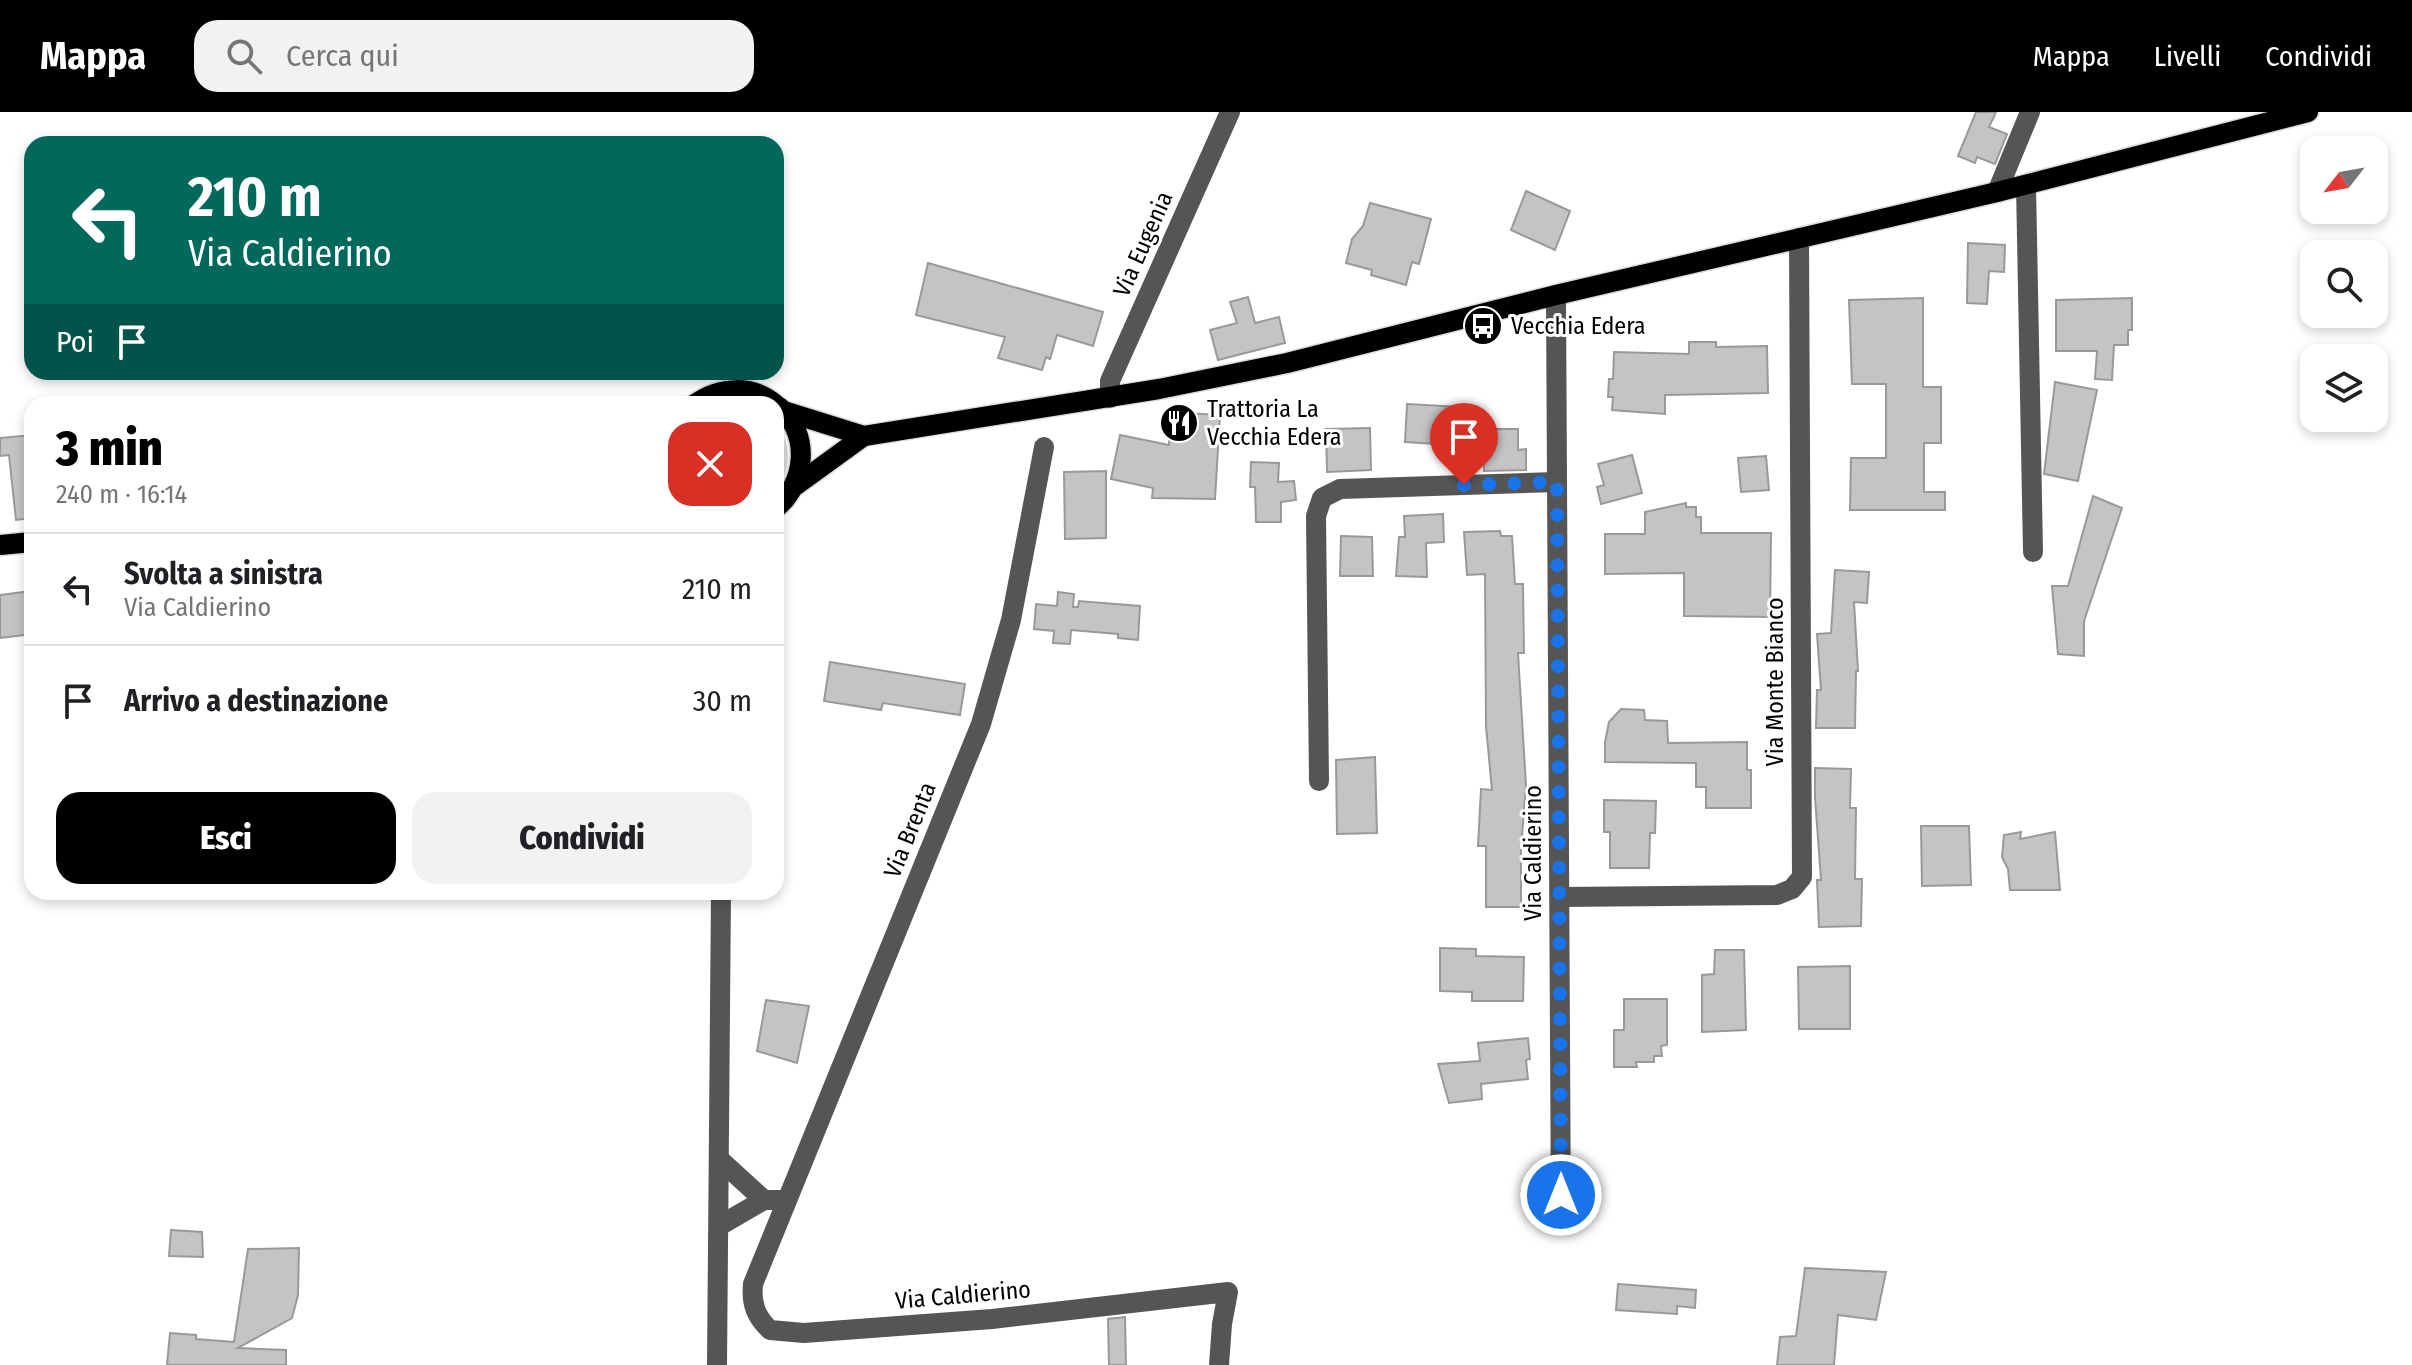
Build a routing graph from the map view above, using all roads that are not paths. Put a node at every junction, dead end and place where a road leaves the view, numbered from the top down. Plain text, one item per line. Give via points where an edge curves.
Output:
1 (1230, 112) edge
2 (2030, 112) edge
3 (2308, 112) edge
4 (2026, 185) junction
5 (1997, 192) junction
6 (1799, 238) junction
7 (1556, 295) junction
8 (706, 396) edge
9 (762, 396) edge
10 (1110, 398) junction
11 (784, 409) edge
12 (784, 414) edge
13 (864, 436) junction
14 (1044, 447) dead end
15 (1557, 482) junction
16 (784, 501) edge
17 (784, 502) edge
18 (24, 543) edge
19 (0, 545) edge
20 (2033, 552) dead end
21 (1319, 781) dead end
22 (1560, 897) junction
23 (721, 900) edge
24 (720, 1160) junction
25 (775, 1200) junction
26 (1561, 1225) dead end
27 (719, 1226) junction
28 (717, 1365) edge
29 (1219, 1365) edge

1 - 10 street, Via Eugenia via 1110,381
2 - 5 street
3 - 4 main road
4 - 5 main road
4 - 20 street
5 - 6 main road
6 - 7 main road
6 - 22 street, Via Monte Bianco via 1802,877 1777,895
7 - 10 main road via 1287,363
7 - 15 street, Via Caldierino
8 - 9 main road via 727,390
10 - 13 main road
11 - 13 main road
12 - 16 main road via 795,428 801,467
13 - 17 main road
14 - 25 street, Via Brenta via 1011,620 981,724
15 - 21 street via 1340,489 1322,498 1316,516
15 - 22 street, Via Caldierino
18 - 19 main road
22 - 26 street, Via Caldierino
23 - 24 street
24 - 25 street
24 - 27 street
25 - 27 street
25 - 29 street, Via Caldierino via 751,1298 770,1330 804,1333 992,1319 1228,1292
27 - 28 street

